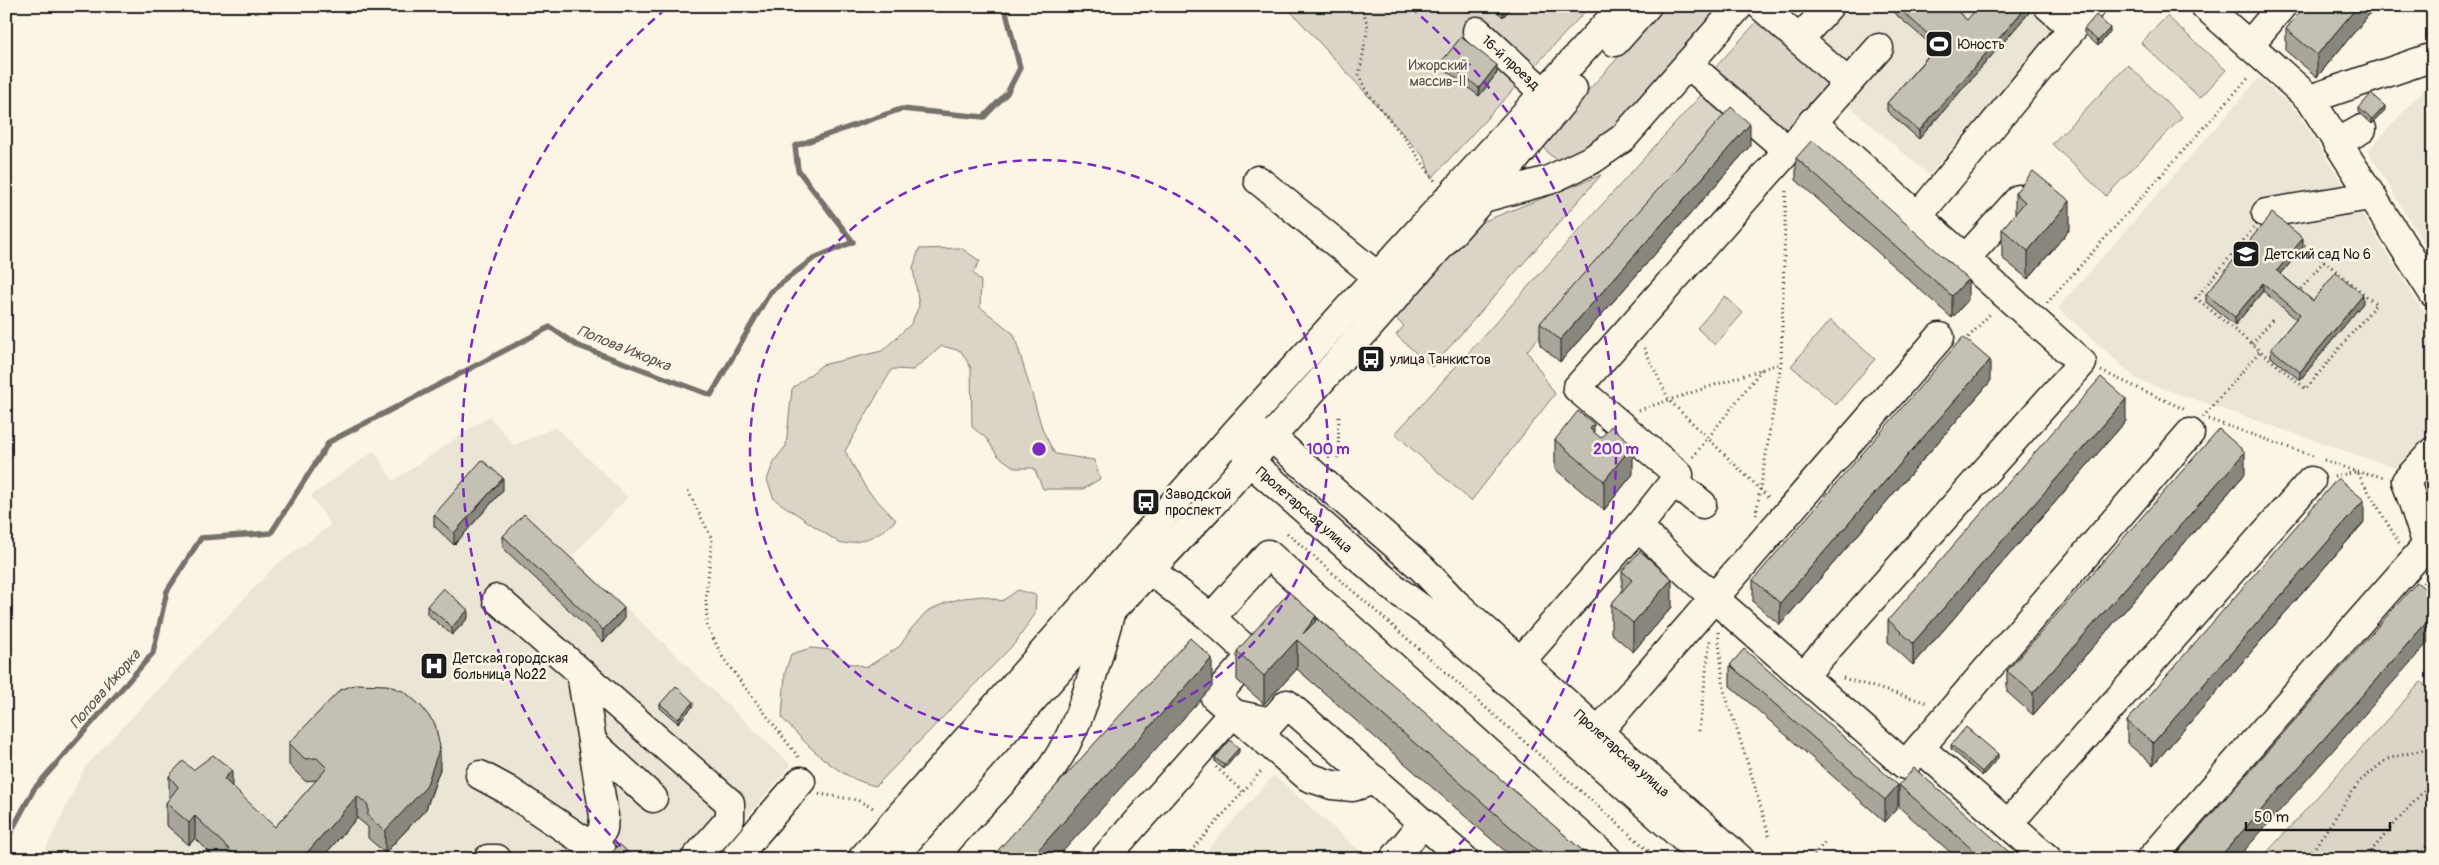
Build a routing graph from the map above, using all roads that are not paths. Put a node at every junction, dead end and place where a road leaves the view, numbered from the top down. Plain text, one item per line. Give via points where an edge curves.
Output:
1 (1622, 6) edge
2 (1648, 6) edge
3 (1739, 6) edge
4 (1761, 6) edge
5 (1829, 6) edge
6 (2048, 6) edge
7 (2091, 6) edge
8 (2205, 6) edge
9 (2282, 6) edge
10 (2073, 28) junction
11 (1477, 31) dead end
12 (1799, 40) junction
13 (1879, 48) dead end
14 (2257, 52) junction
15 (2433, 57) edge
16 (1688, 64) junction
17 (1848, 83) junction
18 (1544, 93) junction
19 (2310, 99) junction
20 (1812, 122) junction
21 (2362, 129) dead end
22 (2337, 144) junction
23 (1787, 150) junction
24 (1258, 180) dead end
25 (2370, 196) junction
26 (1483, 198) junction
27 (2019, 200) dead end
28 (2266, 213) road end
29 (1918, 216) junction
30 (1965, 259) junction
31 (1377, 276) junction
32 (2433, 293) edge
33 (1940, 337) road end
34 (1237, 431) junction
35 (2190, 433) dead end
36 (1270, 436) junction
37 (2433, 451) edge
38 (1249, 461) junction
39 (1677, 478) junction
40 (2311, 481) dead end
41 (1702, 504) dead end
42 (1638, 527) junction
43 (2424, 553) edge
44 (1150, 570) junction
45 (497, 599) dead end
46 (1715, 599) junction
47 (1112, 611) junction
48 (1211, 618) junction
49 (1520, 662) junction
50 (1807, 672) junction
51 (581, 673) junction
52 (1233, 713) junction
53 (1598, 732) junction
54 (592, 742) junction
55 (1920, 748) junction
56 (480, 775) dead end
57 (1375, 780) junction
58 (795, 787) road end
59 (653, 798) dead end
60 (1423, 823) junction
61 (2008, 824) junction
62 (596, 853) edge
63 (488, 859) edge
64 (497, 859) edge
65 (695, 859) edge
66 (734, 859) edge
67 (862, 859) edge
68 (891, 859) edge
69 (970, 859) edge
70 (1104, 859) edge
71 (1394, 859) edge
72 (1464, 859) edge
73 (1607, 859) edge
74 (1707, 859) edge
75 (1740, 859) edge
76 (2048, 859) edge
77 (2151, 859) edge

1 - 18 main road
2 - 26 main road via 1559,105
3 - 16 main road
4 - 12 main road
5 - 12 main road
6 - 10 main road
7 - 10 main road
8 - 14 main road
9 - 14 main road
10 - 29 main road
11 - 18 main road, 16-й проезд
12 - 17 main road
13 - 17 main road
14 - 19 main road
15 - 19 main road
16 - 23 main road
16 - 26 main road via 1623,138 1593,159 1550,180
17 - 20 main road
18 - 31 main road
19 - 22 main road
20 - 23 main road
20 - 29 main road
21 - 22 main road
22 - 25 main road
23 - 39 main road via 1576,388
24 - 31 main road
25 - 28 main road
25 - 32 main road
26 - 36 main road
27 - 30 main road
29 - 30 main road
30 - 50 main road via 2082,363
31 - 34 main road
33 - 46 main road
34 - 36 main road
34 - 38 main road, Пролетарская улица
34 - 67 main road
35 - 55 main road
36 - 38 main road
36 - 49 main road, Пролетарская улица via 1422,568
37 - 43 main road via 2406,481
38 - 44 main road
38 - 74 main road, Пролетарская улица via 1399,592 1440,622
39 - 41 main road
39 - 42 main road
40 - 61 main road
42 - 46 main road
42 - 49 main road
43 - 77 main road
44 - 47 main road
44 - 48 main road
45 - 51 main road
46 - 50 main road
46 - 53 main road
47 - 68 main road
47 - 69 main road via 1073,730 1060,755
48 - 52 main road via 1252,655 1215,697
48 - 73 main road via 1268,554
49 - 53 main road, Пролетарская улица
50 - 55 main road via 1905,765
51 - 54 main road
51 - 65 main road via 730,803 730,819
52 - 57 main road via 1308,777 1332,785 1353,787
52 - 57 main road via 1271,722 1287,704
52 - 70 main road
53 - 75 main road, Пролетарская улица
54 - 59 main road
54 - 62 main road via 604,816
55 - 61 main road
56 - 62 main road via 506,789
57 - 60 main road
58 - 66 main road
60 - 71 main road
60 - 72 main road
61 - 76 main road
63 - 64 main road

